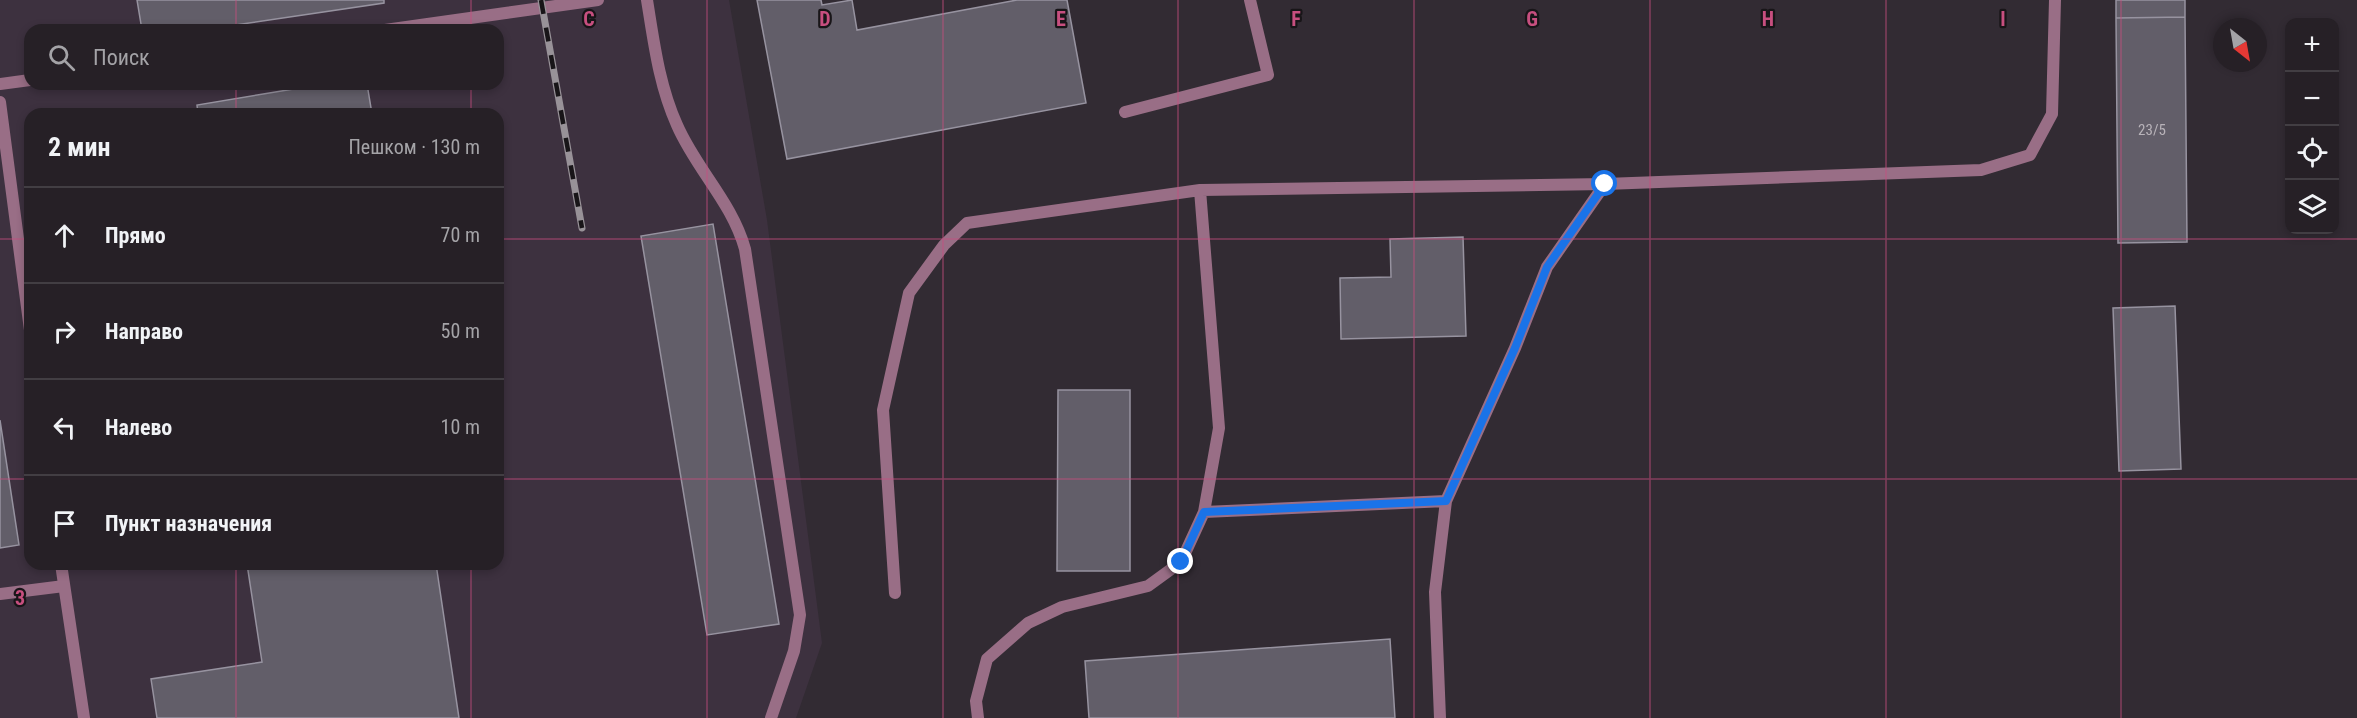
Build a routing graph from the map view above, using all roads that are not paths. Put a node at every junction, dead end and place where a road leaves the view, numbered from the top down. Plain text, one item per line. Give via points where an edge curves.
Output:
1 (598, 0) edge
2 (647, 0) edge
3 (1250, 0) edge
4 (2055, 0) edge
5 (428, 24) edge
6 (24, 81) edge
7 (0, 84) edge
8 (0, 102) edge
9 (1125, 112) dead end
10 (1605, 184) junction
11 (1200, 190) junction
12 (24, 284) edge
13 (1446, 501) junction
14 (1204, 512) junction
15 (62, 570) edge
16 (64, 586) junction
17 (896, 593) dead end
18 (0, 594) edge
19 (84, 718) edge
20 (771, 718) edge
21 (978, 718) edge
22 (1440, 718) edge

1 - 5 lane
2 - 20 lane via 657,65 677,126 729,209 745,249 800,615 794,651
3 - 9 lane via 1268,75
4 - 10 lane via 2052,114 2030,155 1981,170
6 - 7 lane
8 - 12 lane
10 - 11 lane
10 - 13 lane via 1547,267
11 - 14 lane via 1219,428
11 - 17 lane via 967,223 944,245 909,293 883,410
13 - 14 lane
13 - 22 lane via 1435,592
14 - 21 lane via 1181,562 1148,586 1062,607 1028,623 987,659 976,701
15 - 16 lane
16 - 18 lane
16 - 19 lane

